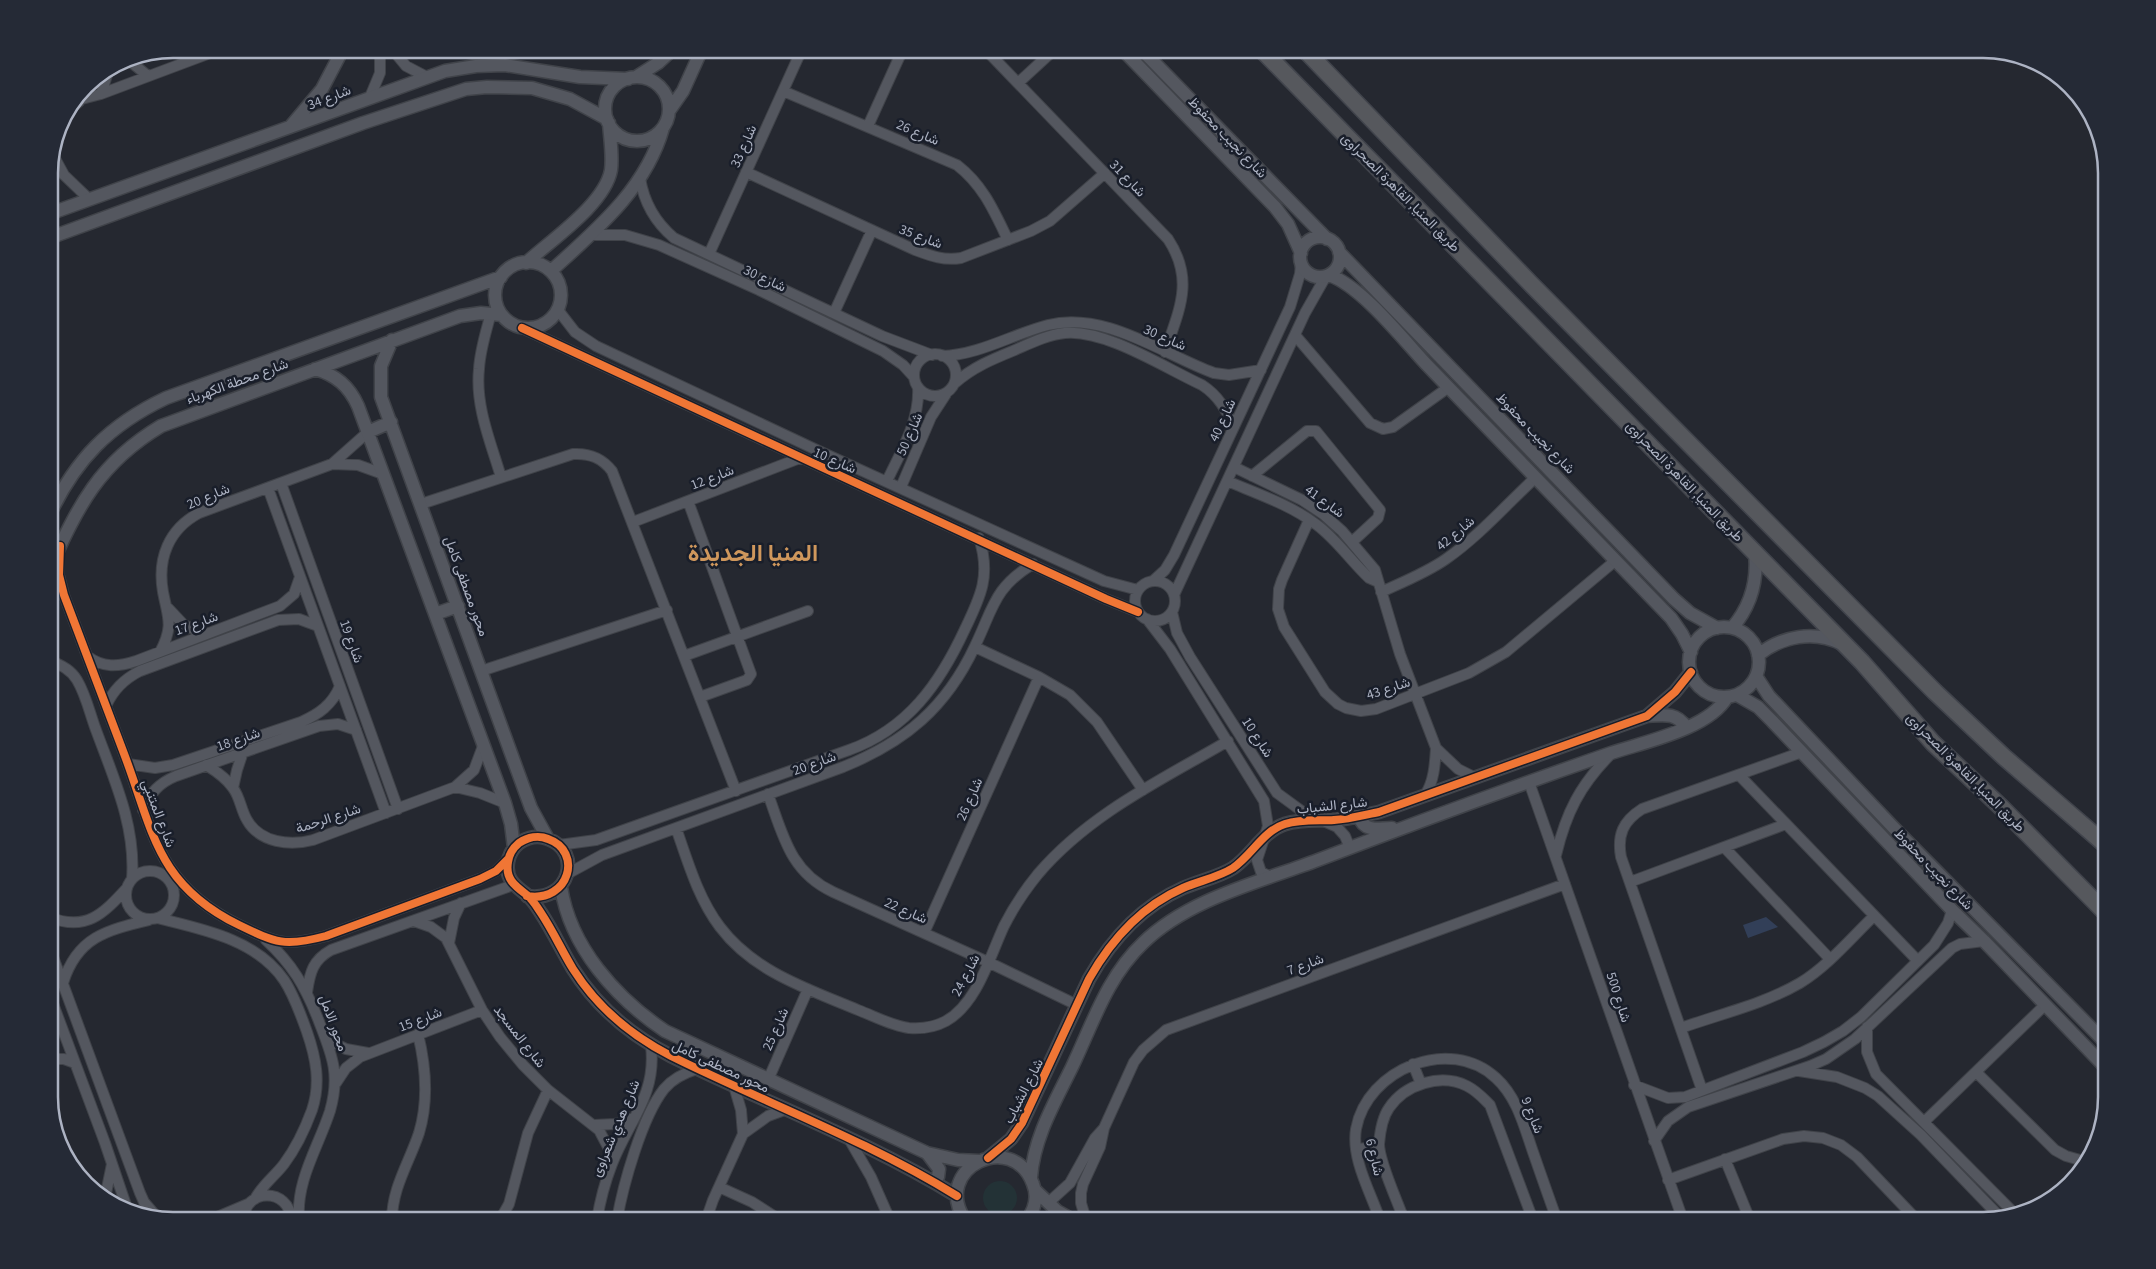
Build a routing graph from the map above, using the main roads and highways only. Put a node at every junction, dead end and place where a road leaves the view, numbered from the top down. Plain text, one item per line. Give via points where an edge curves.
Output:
1 (1269, 57) edge
2 (1312, 57) edge
3 (2098, 838) edge
4 (2098, 905) edge

1 - 4 highway, طريق المنيا, القاهرة الصحراوى via 1846,646 1933,743
2 - 3 highway, طريق المنيا, القاهرة الصحراوى via 1934,692

